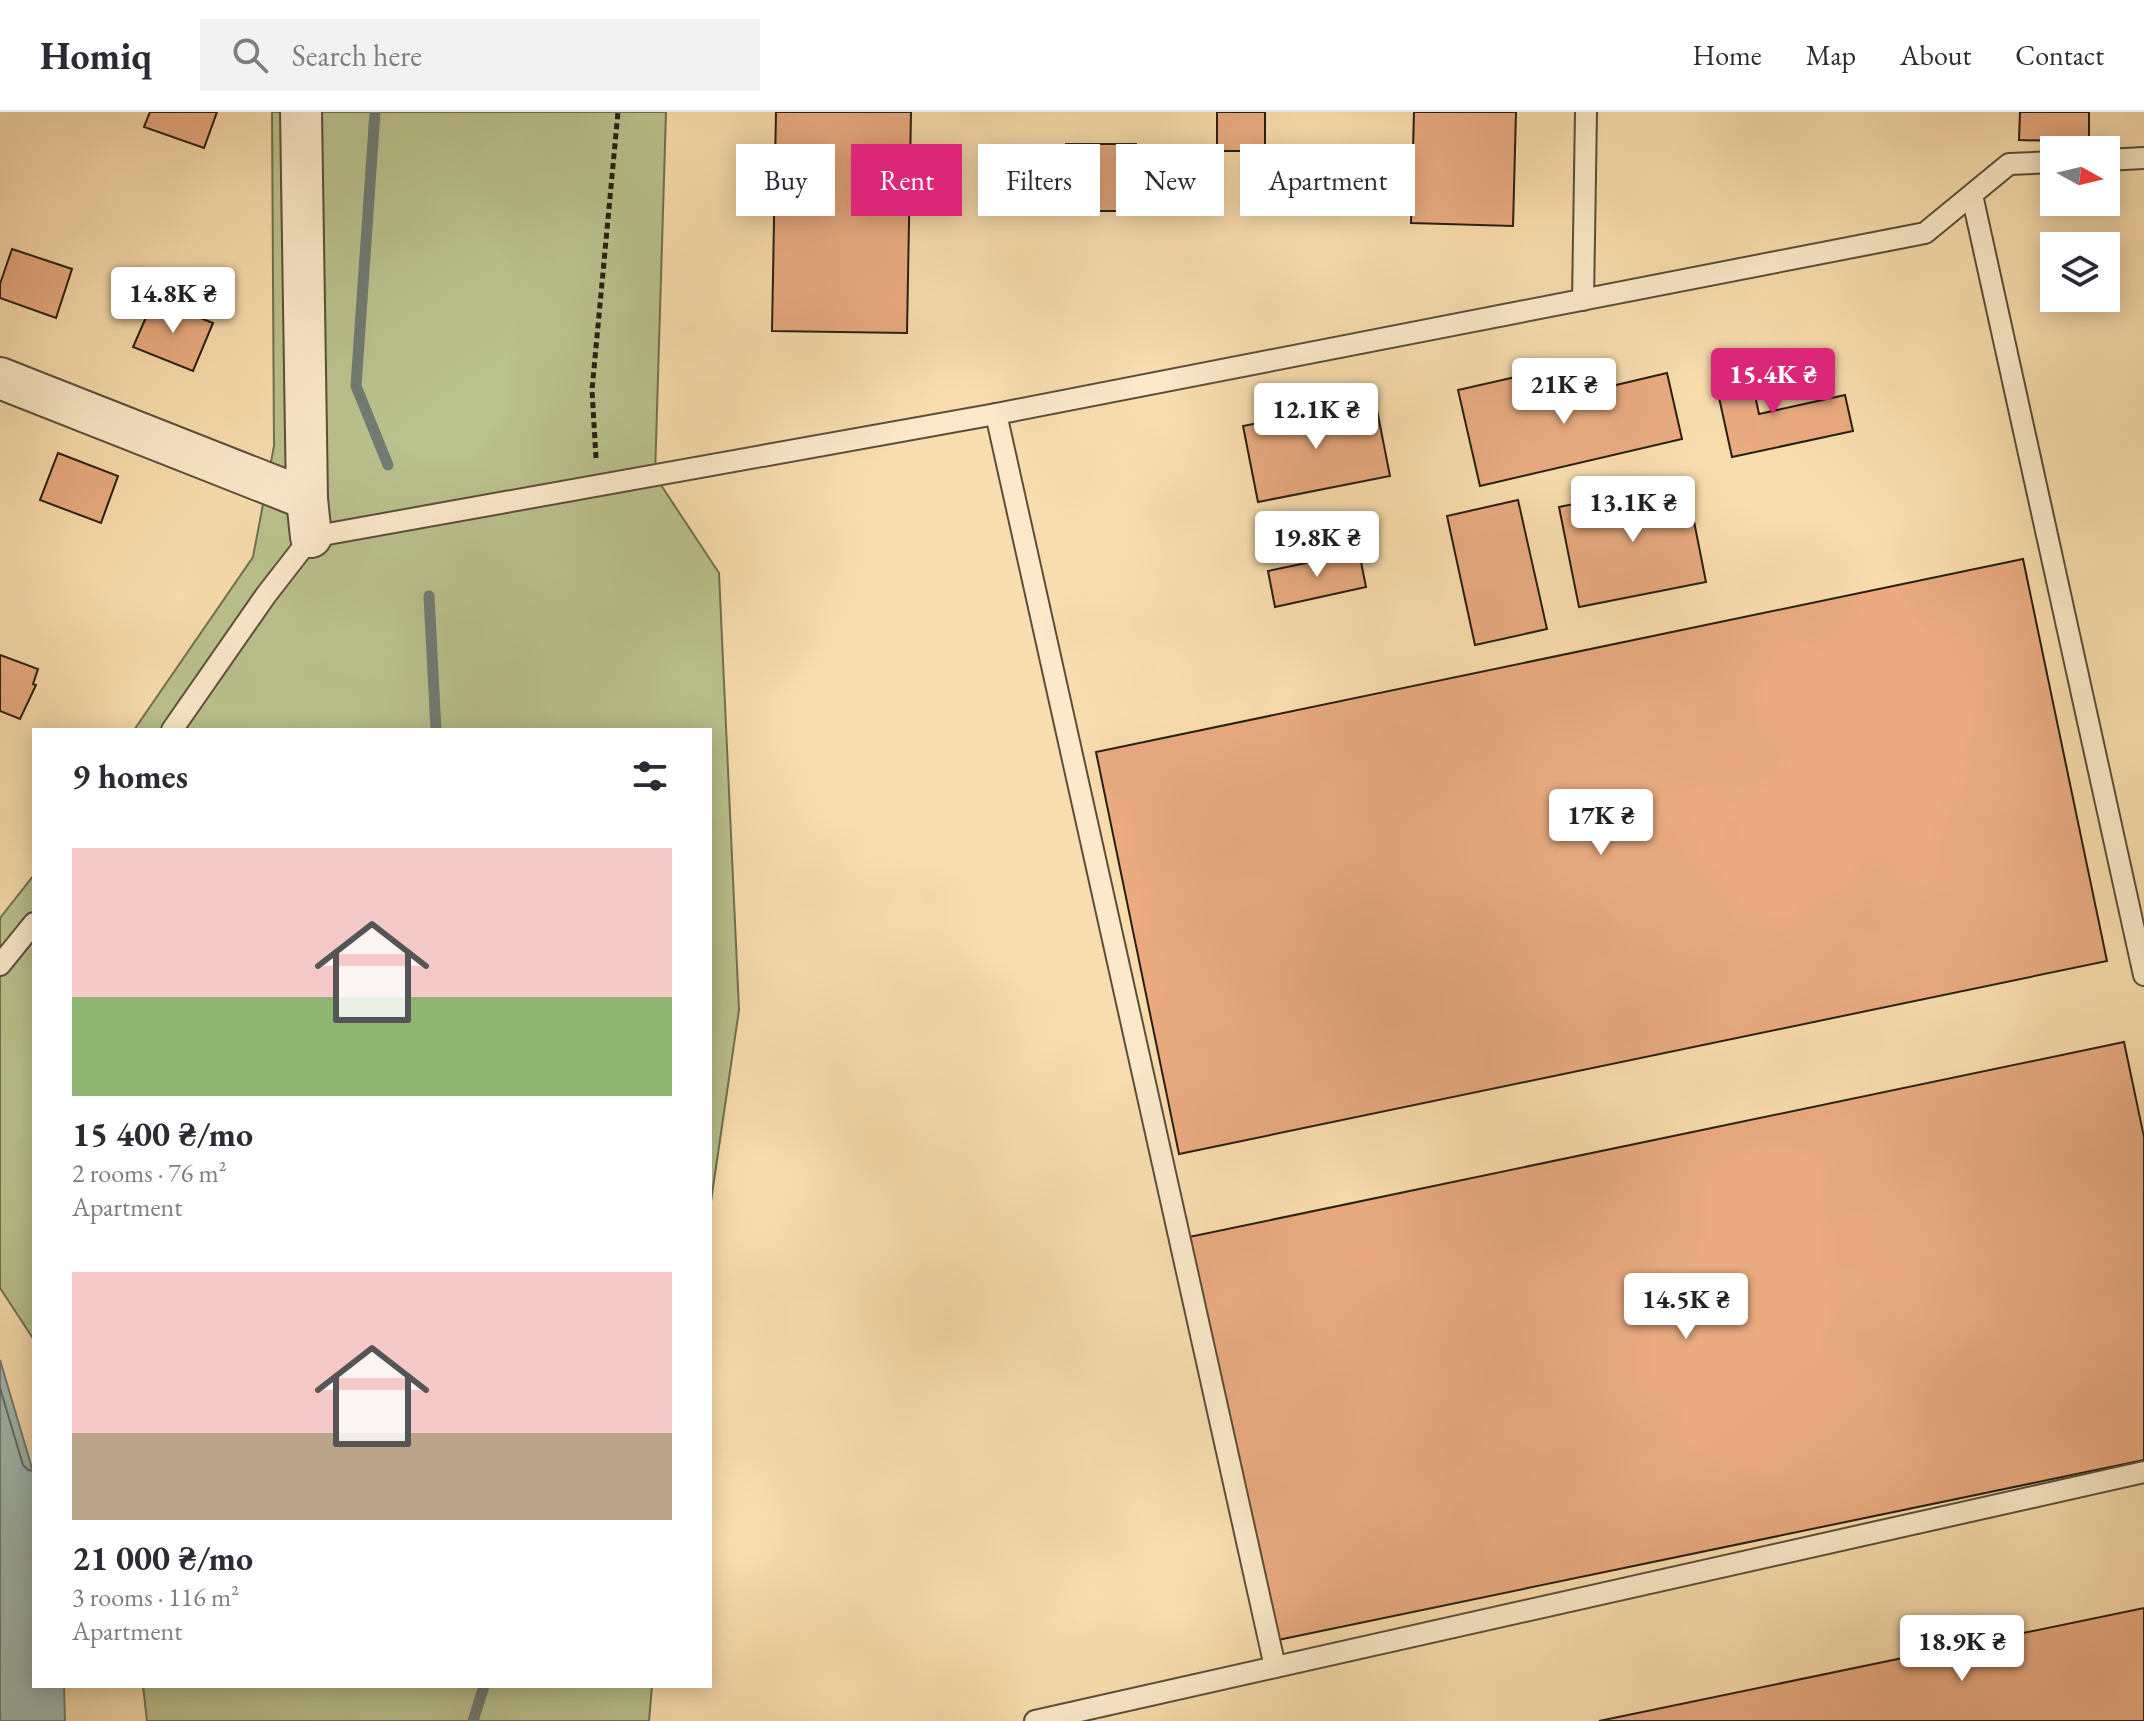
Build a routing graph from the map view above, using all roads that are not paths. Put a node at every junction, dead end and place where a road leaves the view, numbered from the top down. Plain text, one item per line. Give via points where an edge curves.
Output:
1 (301, 112) edge
2 (1586, 112) edge
3 (2144, 158) edge
4 (2120, 159) edge
5 (2040, 163) edge
6 (1972, 195) junction
7 (1583, 300) junction
8 (0, 378) edge
9 (996, 414) junction
10 (309, 518) junction
11 (173, 728) edge
12 (32, 925) edge
13 (0, 965) edge
14 (2144, 975) edge
15 (2144, 1472) edge
16 (1275, 1667) junction
17 (1035, 1721) edge

1 - 10 street
2 - 7 lane
3 - 4 lane
5 - 6 lane via 2009,164
6 - 7 lane via 1925,233
6 - 14 lane
7 - 9 lane
8 - 10 street
9 - 10 lane via 598,485
9 - 16 lane
10 - 11 lane via 266,595
12 - 13 lane
15 - 16 lane
16 - 17 lane

